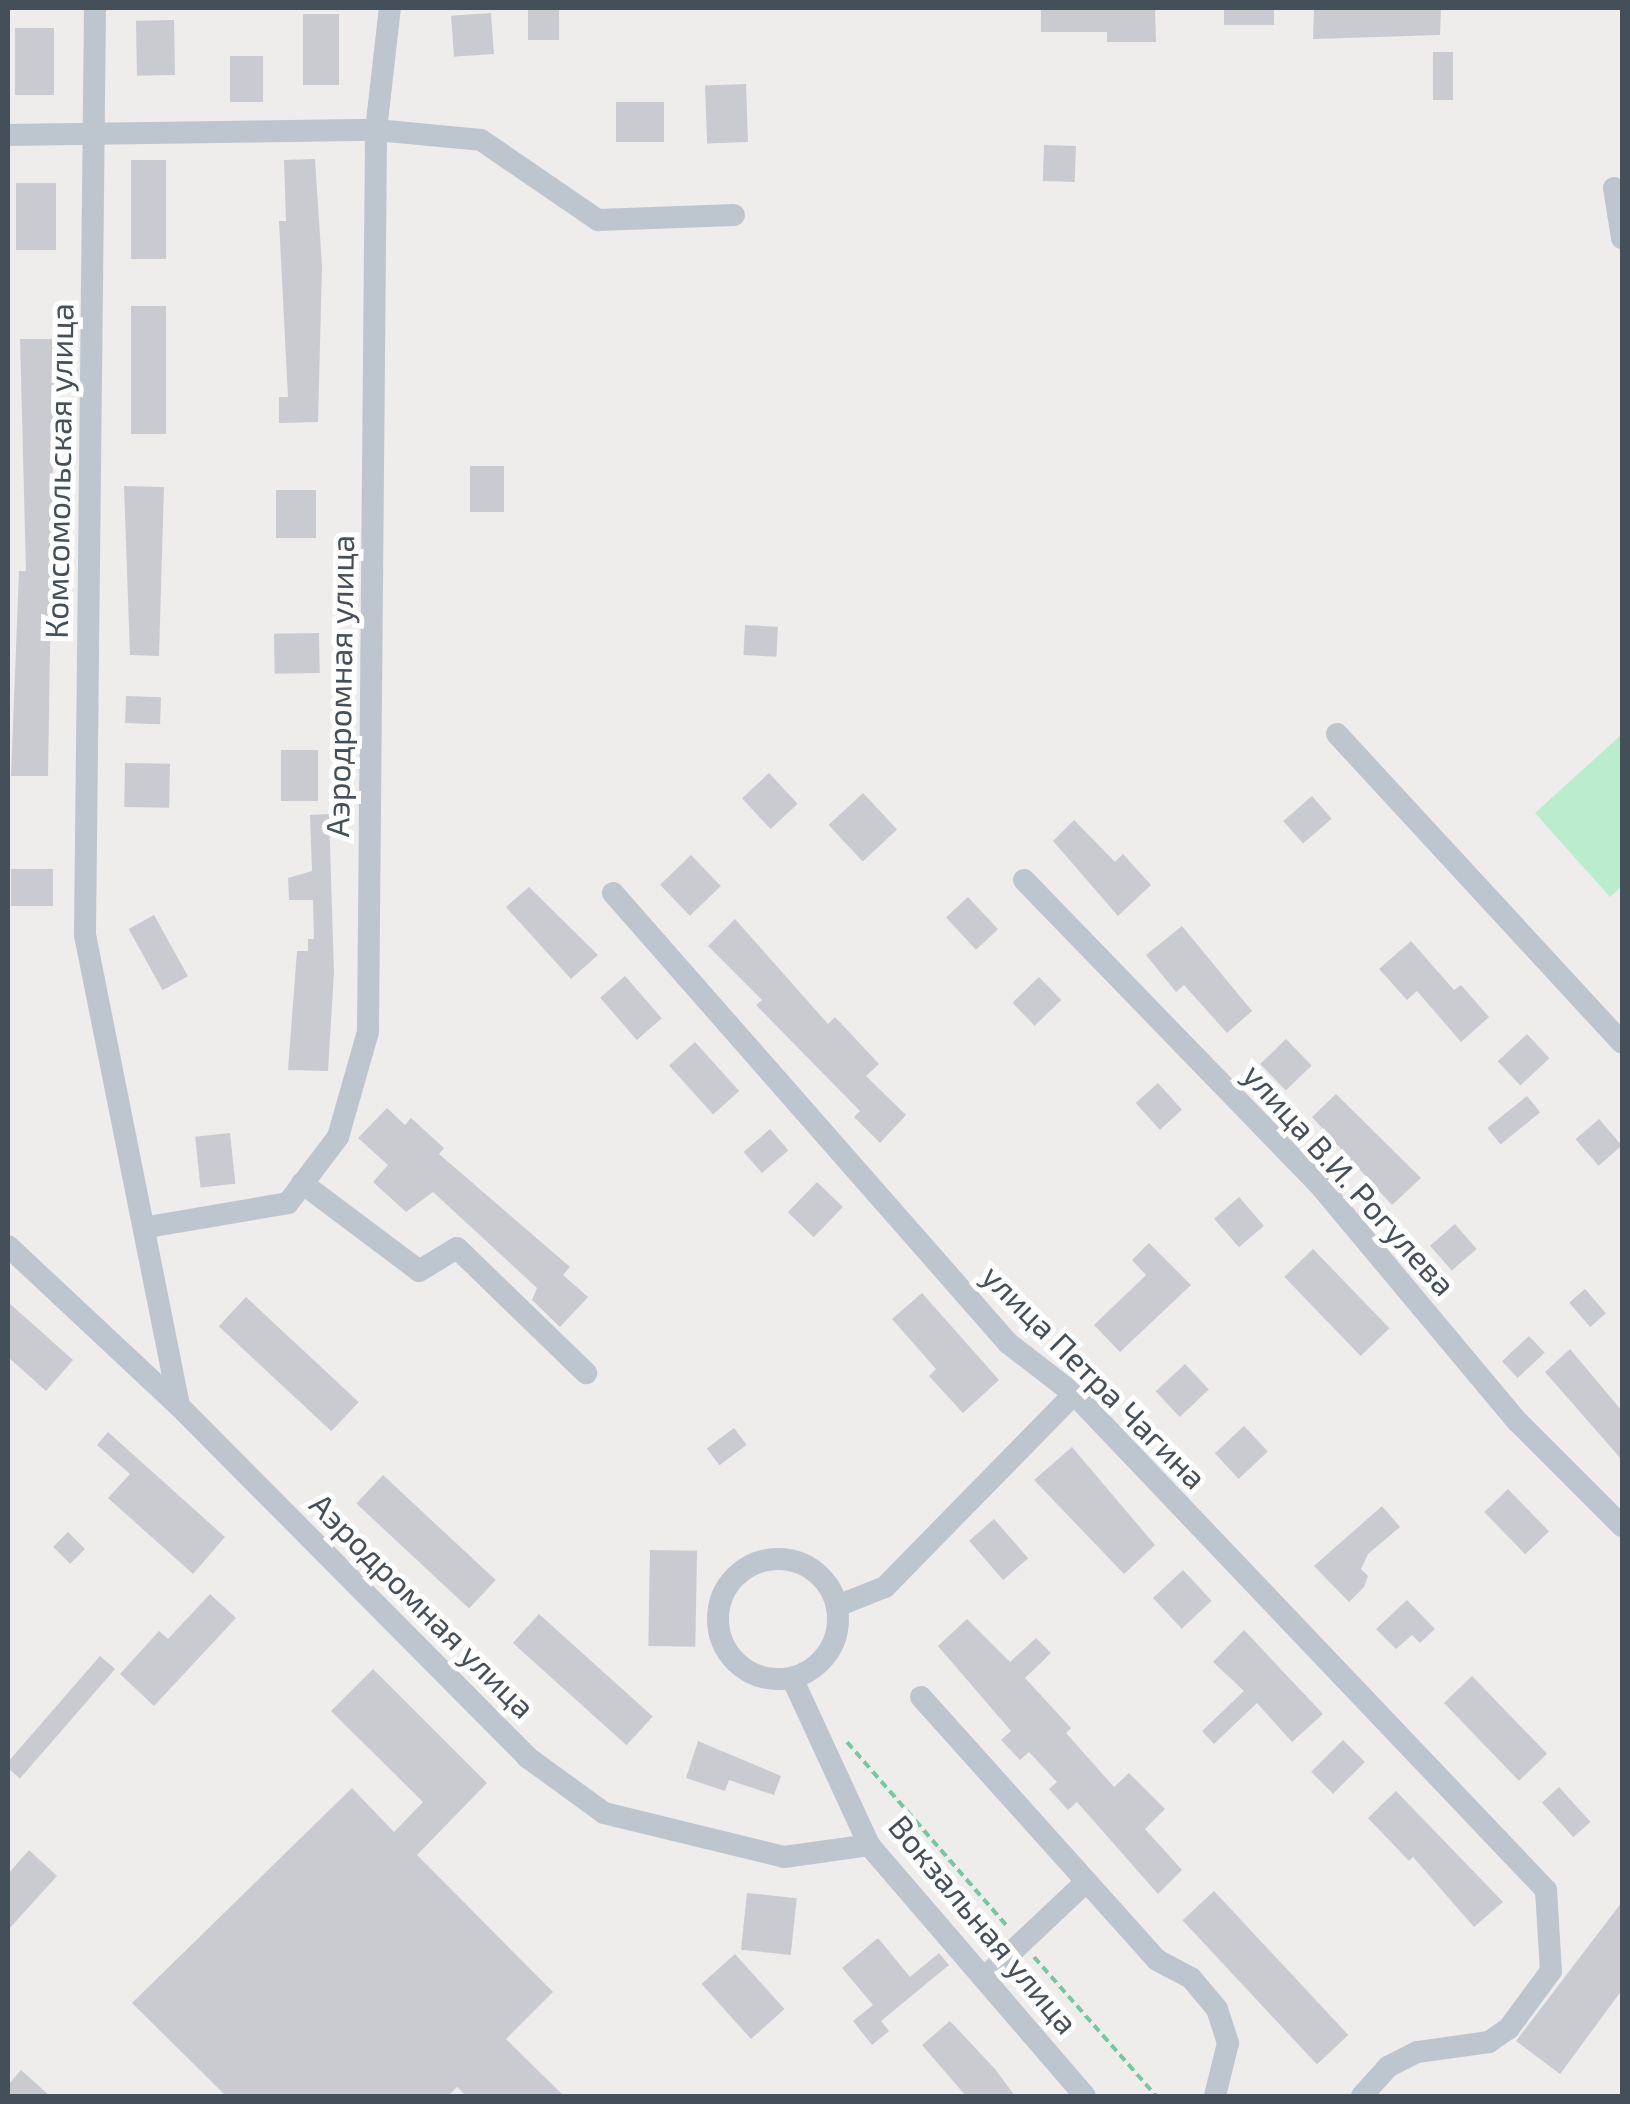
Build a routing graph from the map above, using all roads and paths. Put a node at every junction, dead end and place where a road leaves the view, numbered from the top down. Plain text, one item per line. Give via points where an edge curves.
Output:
1 (95, 8) edge
2 (390, 8) edge
3 (376, 130) junction
4 (94, 133) junction
5 (8, 136) edge
6 (1614, 188) dead end
7 (734, 215) dead end
8 (1622, 238) edge
9 (1337, 734) dead end
10 (1024, 880) dead end
11 (613, 893) dead end
12 (1622, 1043) edge
13 (302, 1183) junction
14 (148, 1227) junction
15 (8, 1246) edge
16 (586, 1374) dead end
17 (1074, 1394) junction
18 (179, 1406) junction
19 (1622, 1526) edge
20 (838, 1606) junction
21 (792, 1678) junction
22 (920, 1696) dead end
23 (843, 1737) dead end
24 (869, 1845) junction
25 (1086, 1882) junction
26 (1021, 1942) junction
27 (984, 1978) junction
28 (1086, 2096) edge
29 (1156, 2096) edge
30 (1215, 2096) edge
31 (1362, 2096) edge

1 - 4 street, Комсомольская улица
2 - 3 street, Аэродромная улица
3 - 4 street
3 - 7 street via 481,140 598,220
3 - 13 street, Аэродромная улица via 368,1032 338,1136
4 - 5 street
4 - 14 street, Комсомольская улица via 85,935
6 - 8 street
9 - 12 street
10 - 19 street, улица В.И. Рогулева via 1317,1182 1518,1422
11 - 17 street, улица Петра Чагина via 1008,1343
13 - 14 street, Аэродромная улица via 288,1202
13 - 16 street via 420,1271 456,1248
14 - 18 street, Комсомольская улица
15 - 18 street, Аэродромная улица
17 - 20 street via 885,1587
17 - 31 street, улица Петра Чагина via 1546,1890 1552,1971 1510,2028 1489,2042 1417,2052 1388,2067
18 - 24 street, Аэродромная улица via 528,1758 604,1813 784,1857
20 - 21 street via 830,1652
20 - 21 street via 828,1584 789,1560 744,1570 727,1587 720,1633 729,1654 757,1675
21 - 24 street, Вокзальная улица
22 - 25 street
23 - 26 path
24 - 27 street, Вокзальная улица
25 - 26 street
25 - 30 street via 1157,1960 1191,1978 1218,2008 1228,2042
26 - 27 street
26 - 29 path
27 - 28 street, Вокзальная улица

